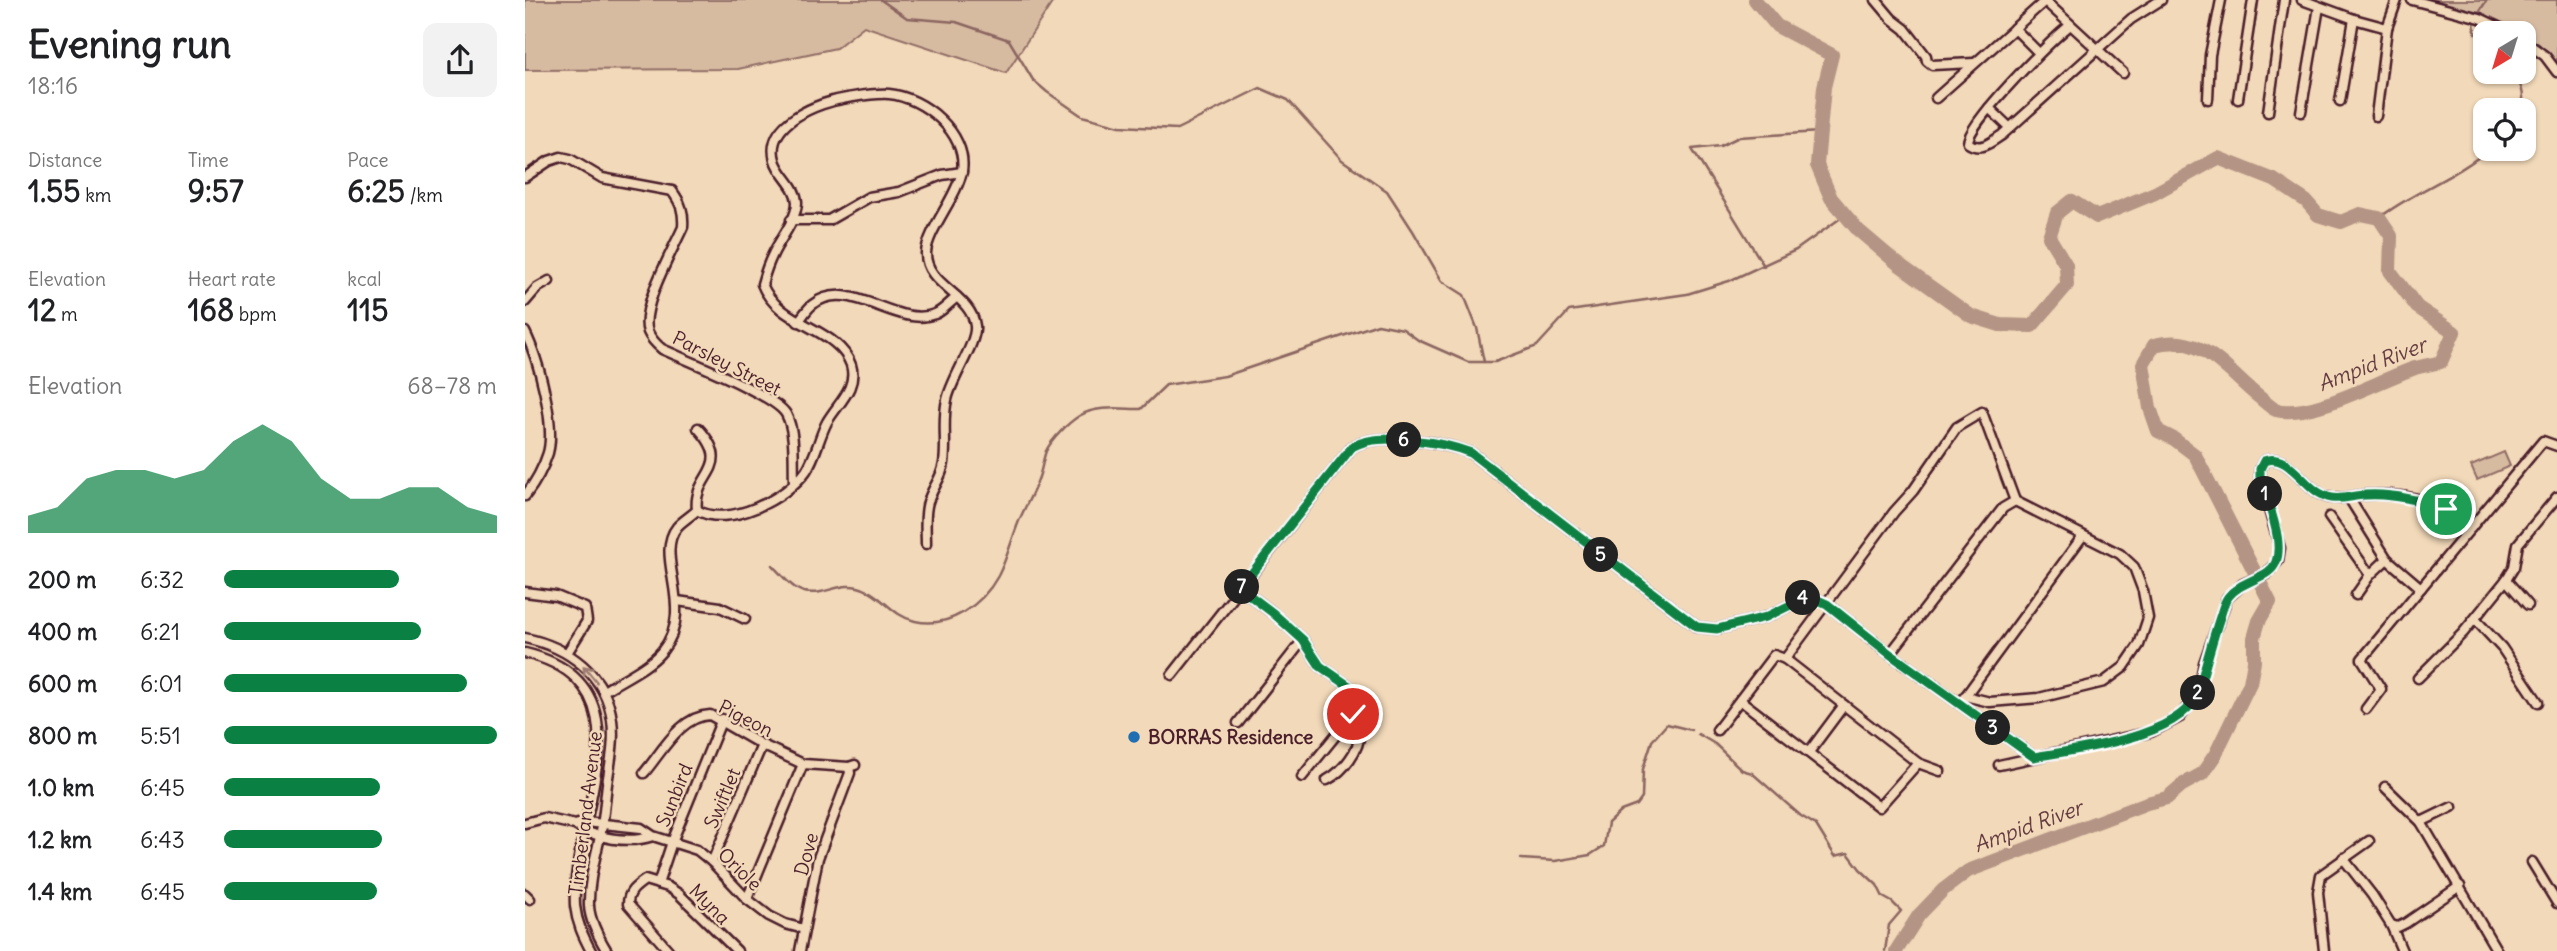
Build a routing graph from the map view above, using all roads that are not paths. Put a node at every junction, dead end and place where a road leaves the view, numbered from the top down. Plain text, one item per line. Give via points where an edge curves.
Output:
1 (1876, 0) edge
2 (2045, 0) edge
3 (2161, 0) edge
4 (2221, 0) edge
5 (2253, 0) edge
6 (2284, 0) edge
7 (2302, 0) edge
8 (2396, 0) edge
9 (2412, 0) edge
10 (2319, 7) junction
11 (2354, 19) junction
12 (2486, 21) edge
13 (2069, 26) junction
14 (2014, 28) junction
15 (2387, 28) junction
16 (2536, 49) edge
17 (2095, 50) junction
18 (2039, 53) junction
19 (1974, 63) junction
20 (2557, 72) edge
21 (2123, 74) dead end
22 (1936, 98) dead end
23 (2208, 99) dead end
24 (2238, 99) dead end
25 (2340, 101) dead end
26 (1989, 108) junction
27 (2268, 112) dead end
28 (2301, 112) dead end
29 (2376, 116) dead end
30 (2010, 128) junction
31 (962, 172) junction
32 (525, 177) edge
33 (791, 220) junction
34 (549, 281) dead end
35 (957, 297) junction
36 (525, 302) edge
37 (798, 322) junction
38 (525, 332) edge
39 (698, 428) dead end
40 (2557, 446) edge
41 (794, 483) junction
42 (525, 496) edge
43 (2557, 497) edge
44 (2349, 498) junction
45 (2015, 501) junction
46 (697, 510) junction
47 (2329, 517) dead end
48 (2471, 528) junction
49 (2082, 537) junction
50 (926, 544) dead end
51 (2387, 559) junction
52 (2370, 575) junction
53 (2506, 580) junction
54 (1240, 588) junction
55 (2421, 588) junction
56 (525, 592) edge
57 (2356, 595) dead end
58 (677, 601) junction
59 (1827, 604) junction
60 (2528, 605) dead end
61 (745, 619) dead end
62 (2475, 619) junction
63 (525, 638) edge
64 (1303, 640) junction
65 (525, 653) edge
66 (567, 653) junction
67 (1890, 654) junction
68 (1785, 659) junction
69 (1172, 676) dead end
70 (2418, 678) dead end
71 (604, 691) junction
72 (1965, 696) junction
73 (1739, 700) junction
74 (2538, 702) dead end
75 (1844, 705) junction
76 (1959, 705) junction
77 (2366, 709) dead end
78 (1353, 714) junction
79 (722, 719) junction
80 (1238, 723) dead end
81 (1717, 730) dead end
82 (762, 745) junction
83 (1809, 752) junction
84 (2034, 757) junction
85 (1918, 763) junction
86 (803, 764) junction
87 (1999, 765) dead end
88 (852, 766) joint
89 (1940, 771) dead end
90 (644, 773) dead end
91 (1302, 777) dead end
92 (1327, 780) dead end
93 (2385, 787) dead end
94 (2452, 807) dead end
95 (2421, 822) junction
96 (525, 823) edge
97 (602, 824) junction
98 (584, 826) junction
99 (600, 835) junction
100 (653, 836) junction
101 (2369, 841) dead end
102 (672, 842) junction
103 (2343, 858) junction
104 (712, 862) junction
105 (2532, 862) dead end
106 (658, 884) junction
107 (2459, 887) junction
108 (747, 899) junction
109 (2557, 903) edge
110 (2391, 925) junction
111 (804, 929) junction
112 (591, 951) edge
113 (607, 951) edge
114 (669, 951) edge
115 (737, 951) edge
116 (800, 951) edge
117 (2323, 951) edge
118 (2402, 951) edge
119 (2497, 951) edge

1 - 19 street via 1932,65
2 - 13 street
2 - 14 street
3 - 17 street
4 - 23 street via 2210,55
5 - 24 street
6 - 27 street
7 - 10 street
8 - 15 street
9 - 12 street
10 - 11 street
10 - 28 street
11 - 15 street
11 - 25 street
13 - 17 street
13 - 18 street
14 - 18 street
14 - 19 street
15 - 29 street
16 - 20 street
17 - 21 street
17 - 30 street
18 - 26 street
19 - 22 street
26 - 30 street
26 - 30 street via 1968,144 1976,148 1988,145
31 - 33 street via 869,197 828,220
31 - 33 street via 958,142 920,103 889,94 837,100 795,118 778,134 775,159 797,202
31 - 35 street via 926,253 929,267
32 - 41 street, Parsley Street via 561,157 602,178 672,191 684,214 683,227 650,304 647,330 662,349 782,409 792,432
33 - 37 street via 762,284 772,303
34 - 36 street
35 - 37 street via 936,313 918,317 839,296 810,306
35 - 50 street via 971,313 974,336 946,401 944,463 929,499
37 - 41 street via 838,345 853,378 806,471
38 - 42 street via 535,353 549,421 548,451 537,481
39 - 46 street via 714,450
40 - 48 street via 2543,441
41 - 46 street via 771,501 751,509 713,516
43 - 53 street via 2518,544
44 - 48 street via 2419,499 2446,509
44 - 51 street
44 - 84 street via 2331,498 2315,491 2283,461 2264,461 2260,478 2280,548 2278,561 2227,598 2198,692 2180,718 2151,732
45 - 49 street
45 - 59 street via 1982,412 1957,426
45 - 67 street via 2003,508
46 - 58 street via 677,527 670,546
47 - 52 street
48 - 55 street
49 - 72 street
49 - 72 street via 2127,560 2143,591 2148,618 2139,645 2124,667 2104,682 2039,698 1990,702
51 - 52 street
51 - 55 street
52 - 57 street
53 - 60 street
53 - 62 street
54 - 59 street via 1352,447 1362,440 1384,437 1471,453 1697,627 1717,629 1766,617 1809,596
54 - 64 street
54 - 69 street
55 - 77 street via 2362,659 2381,689
56 - 66 street via 556,596 585,608 587,621
58 - 61 street via 720,607
58 - 71 street via 675,625 660,654
59 - 67 street
59 - 68 street
62 - 70 street
62 - 74 street via 2502,648
63 - 66 street, Timberland Avenue
64 - 78 street via 1320,666 1349,686 1354,695
64 - 80 street
65 - 98 street, Timberland Avenue via 567,670 595,708 600,742
71 -> 66 street, Timberland Avenue via 586,667
67 - 76 street
68 - 73 street via 1774,655
68 - 75 street
71 - 97 street, Timberland Avenue via 613,736
72 - 76 street
73 - 81 street
73 - 83 street
75 - 83 street
75 - 85 street
76 - 84 street
78 - 91 street
78 - 92 street via 1359,743 1340,773
79 - 82 street, Pigeon
79 - 90 street, Pigeon via 701,715 686,723
79 - 102 street, Sunbird
82 - 86 street, Pigeon
82 - 104 street, Swiftlet
83 - 85 street via 1879,807
84 - 87 street
85 - 89 street
86 - 88 street, Pigeon
86 - 108 street
88 - 111 street, Dove via 818,858
93 - 95 street
94 - 95 street
95 - 107 street
96 - 98 street via 544,818
97 - 98 street, Oriole
97 - 99 street, Timberland Avenue
97 - 100 street, Oriole via 641,828
98 - 99 street
98 - 112 street, Timberland Avenue via 575,905 579,929
99 - 100 street via 626,840
99 - 113 street, Timberland Avenue via 589,910
100 - 102 street, Oriole
101 - 103 street
102 - 104 street, Oriole via 697,850
102 - 106 street, Sunbird
103 - 110 street
103 - 117 street via 2321,875
104 - 108 street, Oriole
105 - 109 street
106 - 114 street via 645,880 628,896 628,904
106 - 115 street, Myna via 679,894
107 - 110 street via 2406,923
107 - 119 street
108 - 111 street, Oriole via 769,916
110 - 118 street
111 - 116 street, Dove

